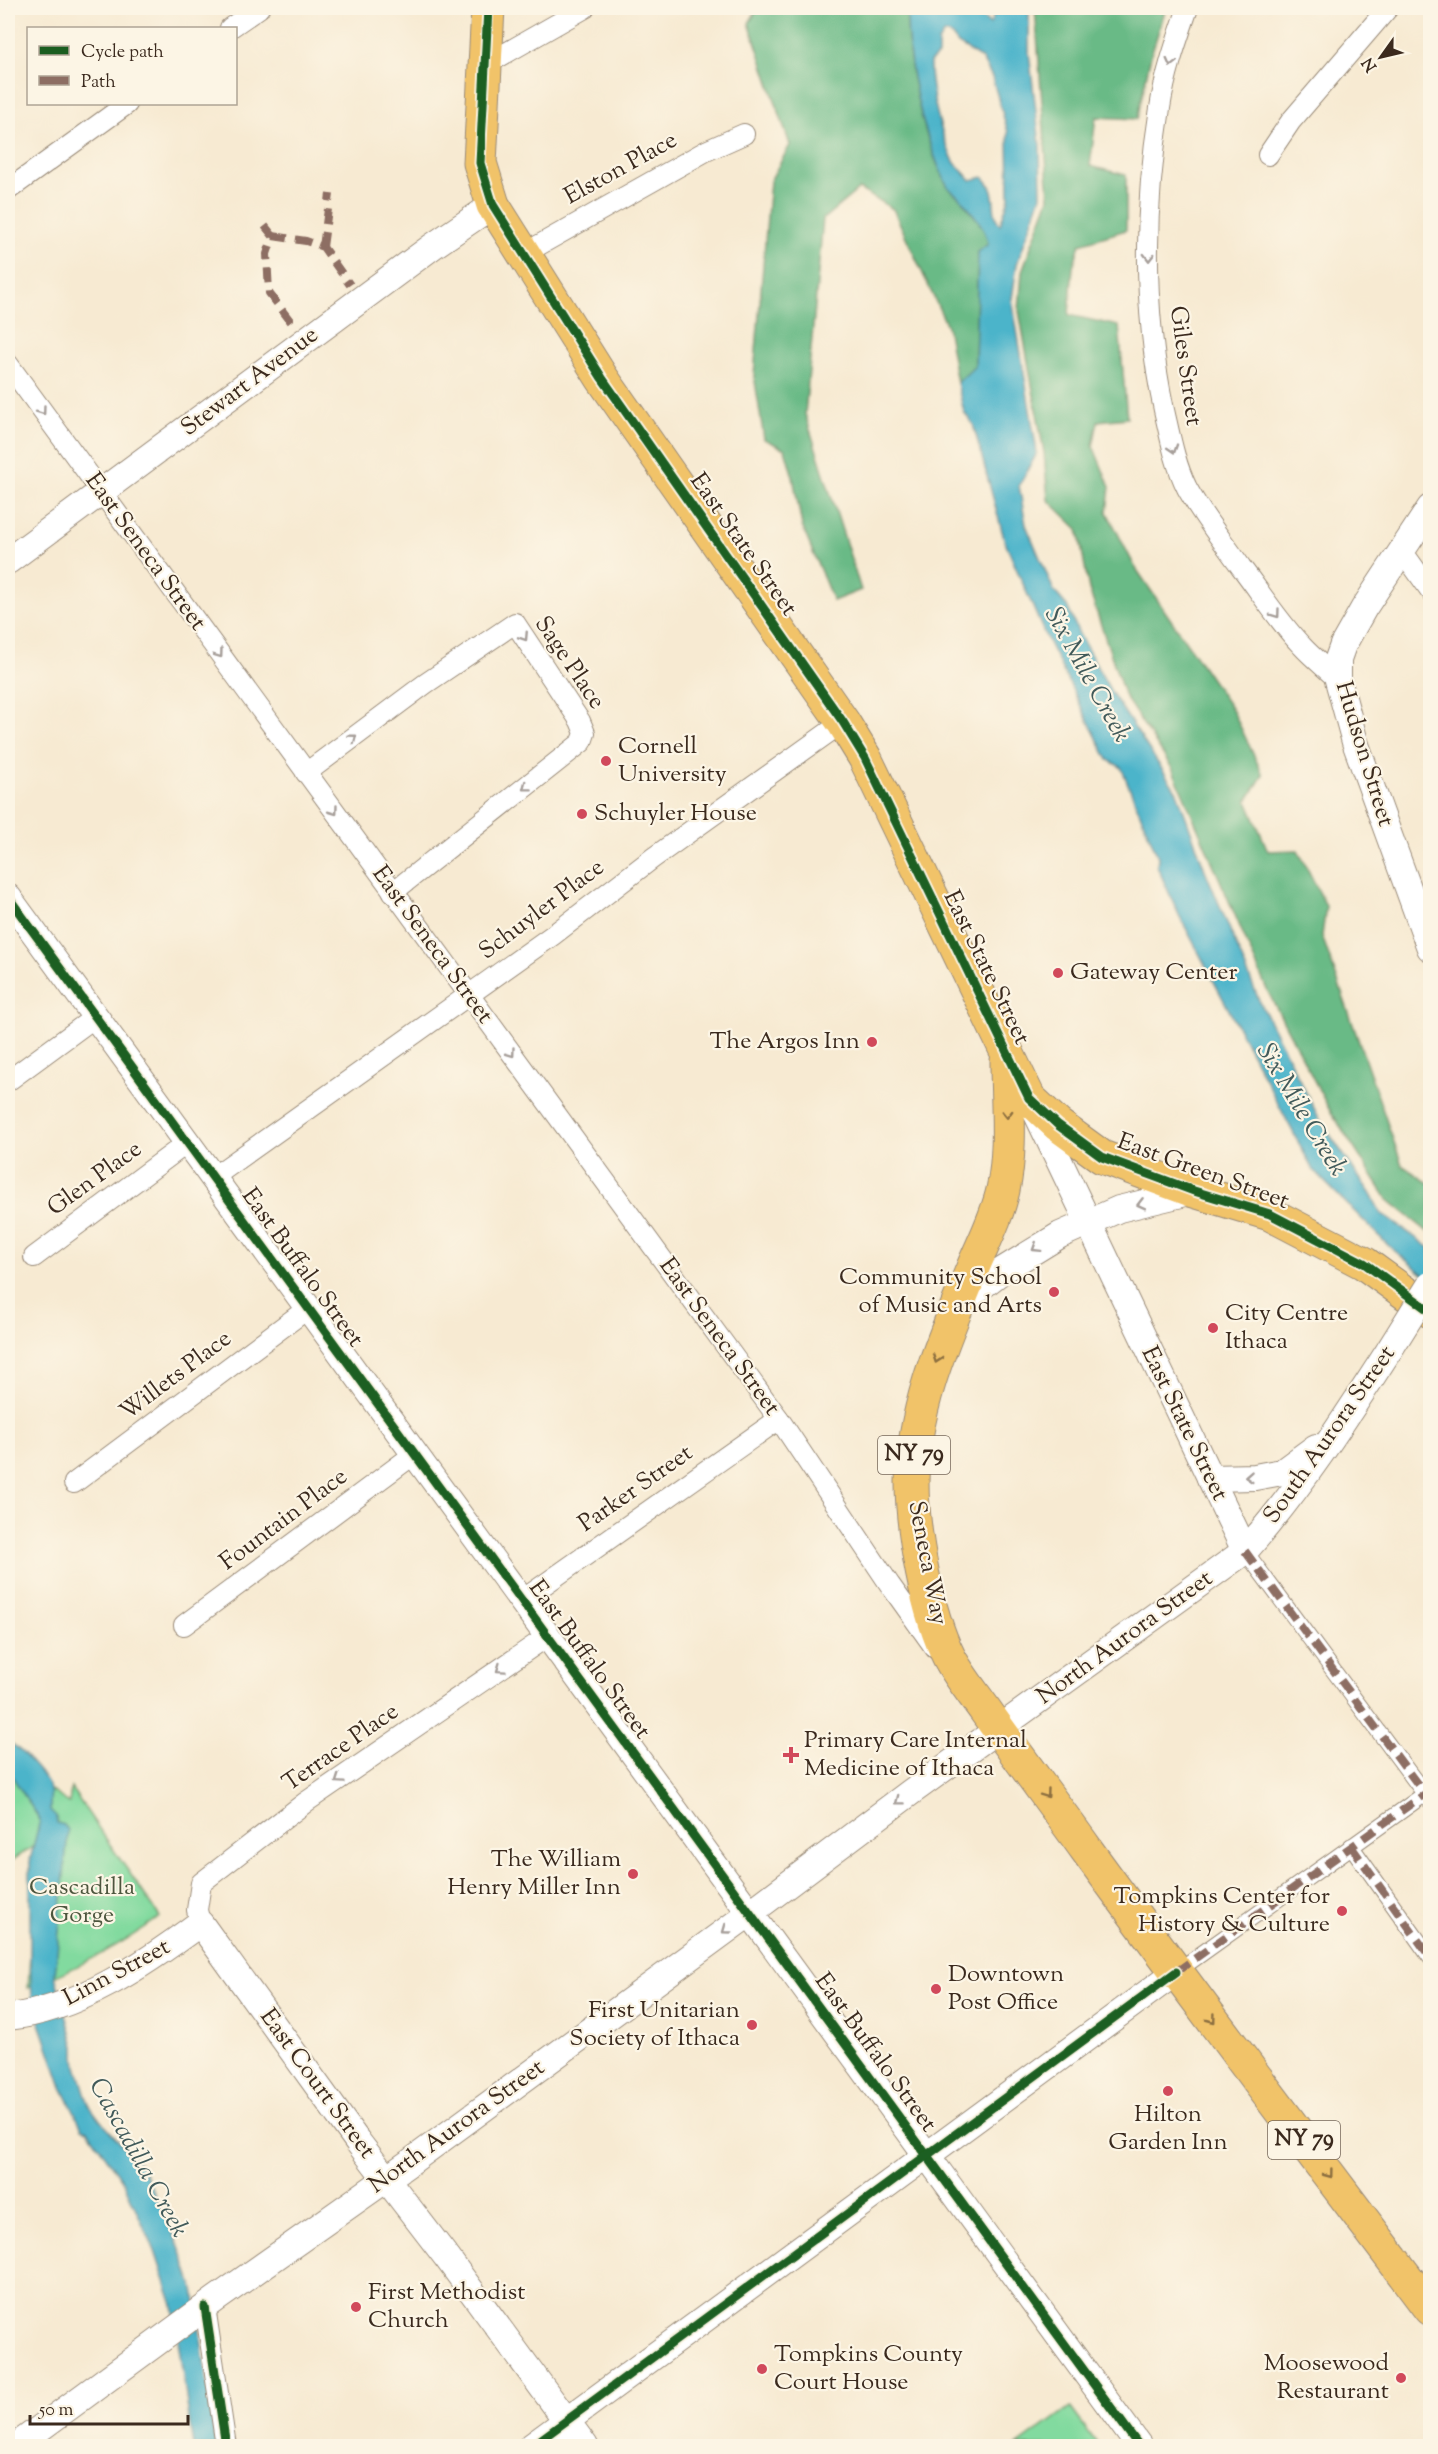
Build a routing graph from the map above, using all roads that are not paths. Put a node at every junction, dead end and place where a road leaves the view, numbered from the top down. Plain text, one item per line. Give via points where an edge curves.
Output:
1 (259, 8) edge
2 (488, 8) edge
3 (585, 8) edge
4 (1188, 8) edge
5 (1388, 8) edge
6 (231, 27) edge
7 (485, 65) junction
8 (126, 105) edge
9 (744, 134) dead end
10 (1269, 155) dead end
11 (8, 190) edge
12 (494, 205) junction
13 (525, 253) junction
14 (8, 364) edge
15 (101, 492) junction
16 (1431, 508) edge
17 (1403, 552) junction
18 (8, 561) edge
19 (1431, 590) edge
20 (1338, 680) junction
21 (843, 722) junction
22 (306, 774) junction
23 (393, 892) junction
24 (8, 897) edge
25 (1431, 948) edge
26 (469, 995) junction
27 (95, 1017) junction
28 (1007, 1056) junction
29 (8, 1082) edge
30 (1029, 1098) junction
31 (187, 1143) junction
32 (212, 1178) junction
33 (1194, 1191) junction
34 (1089, 1222) junction
35 (34, 1257) dead end
36 (1431, 1285) edge
37 (959, 1304) junction
38 (307, 1309) junction
39 (1431, 1311) edge
40 (779, 1419) junction
41 (1336, 1432) junction
42 (413, 1455) junction
43 (1210, 1478) junction
44 (74, 1483) dead end
45 (1245, 1551) junction
46 (521, 1601) junction
47 (184, 1625) dead end
48 (548, 1636) junction
49 (963, 1680) junction
50 (998, 1730) junction
51 (1428, 1797) edge
52 (1351, 1846) junction
53 (750, 1913) junction
54 (200, 1923) junction
55 (1431, 1957) edge
56 (1176, 1972) junction
57 (19, 2015) edge
58 (927, 2157) junction
59 (387, 2178) junction
60 (205, 2307) junction
61 (1431, 2309) edge
62 (567, 2421) junction
63 (16, 2446) edge
64 (226, 2446) edge
65 (532, 2446) edge
66 (585, 2446) edge
67 (1139, 2446) edge

1 - 6 street
2 - 7 highway, East State Street / NY 79
3 - 7 street
4 -> 20 street, Giles Street via 1160,106 1153,162 1149,299 1155,371 1172,446 1187,488 1282,623
5 - 10 street via 1291,121
7 - 12 highway, East State Street / NY 79 via 480,163
8 - 11 street
9 - 13 street, Elston Place via 706,151
12 - 13 highway, East State Street / NY 79
12 - 15 street, Stewart Avenue
13 - 21 highway, East State Street / NY 79 via 602,378
14 -> 15 street, East Seneca Street
15 - 18 street, Stewart Avenue
15 -> 22 street, East Seneca Street
16 - 17 street, Hudson Street
17 - 19 street
17 - 20 street, Hudson Street via 1343,645
20 - 25 street, Hudson Street via 1355,742
21 - 26 street, Schuyler Place
21 - 28 highway, East State Street / NY 79
22 -> 23 street, East Seneca Street
22 -> 23 street, Sage Place via 425,684 515,623 580,721 585,733 582,742
23 - 26 street, East Seneca Street
24 - 27 street, East Buffalo Street
26 - 32 street, Schuyler Place
26 -> 40 street, East Seneca Street
27 - 29 street
27 - 31 street, East Buffalo Street
28 - 30 highway, East State Street / NY 79
28 -> 37 highway, Seneca Way / NY 79 via 1004,1188
30 - 33 highway, East Green Street / NY 79 via 1058,1125 1102,1156
30 - 34 street, East State Street
31 - 32 street, East Buffalo Street
31 - 35 street, Glen Place
32 - 38 street, East Buffalo Street
33 -> 34 street, East Green Street via 1119,1209
33 - 39 highway, East Green Street / NY 79 via 1270,1214 1364,1263
34 -> 37 street via 1031,1251
34 - 43 street, East State Street
36 - 41 street, South Aurora Street, bridge
37 -> 49 highway, Seneca Way / NY 79 via 927,1387 918,1422 912,1481 919,1549 933,1612 949,1657
38 - 42 street, East Buffalo Street
38 - 44 street, Willets Place
40 - 46 street, Parker Street
40 - 49 street, East Seneca Street via 916,1623
41 -> 43 street via 1282,1473 1255,1478
41 - 45 street, South Aurora Street via 1272,1521
42 - 46 street, East Buffalo Street
42 - 47 street, Fountain Place
43 - 45 street, East State Street
45 - 50 street, North Aurora Street
45 - 51 street, East State Street
46 - 48 street, East Buffalo Street
48 - 53 street, East Buffalo Street
48 -> 54 street, Terrace Place via 306,1802 201,1883 197,1910
49 - 50 highway, East Seneca Street / NY 79
50 -> 53 street, North Aurora Street
50 -> 56 highway, East Seneca Street / NY 79
51 - 52 street
52 - 55 street
52 - 56 street
53 - 58 street, East Buffalo Street
53 -> 59 street, North Aurora Street
54 - 57 street, Linn Street via 119,1976 68,2001
54 - 59 street, East Court Street
56 - 58 street
56 -> 61 highway, East Seneca Street / NY 79
58 - 62 street
58 - 67 street, East Buffalo Street
59 - 60 street, North Aurora Street
59 - 62 street, East Court Street
60 - 63 street, North Aurora Street
60 - 64 street
62 - 65 street
62 - 66 street, East Court Street

